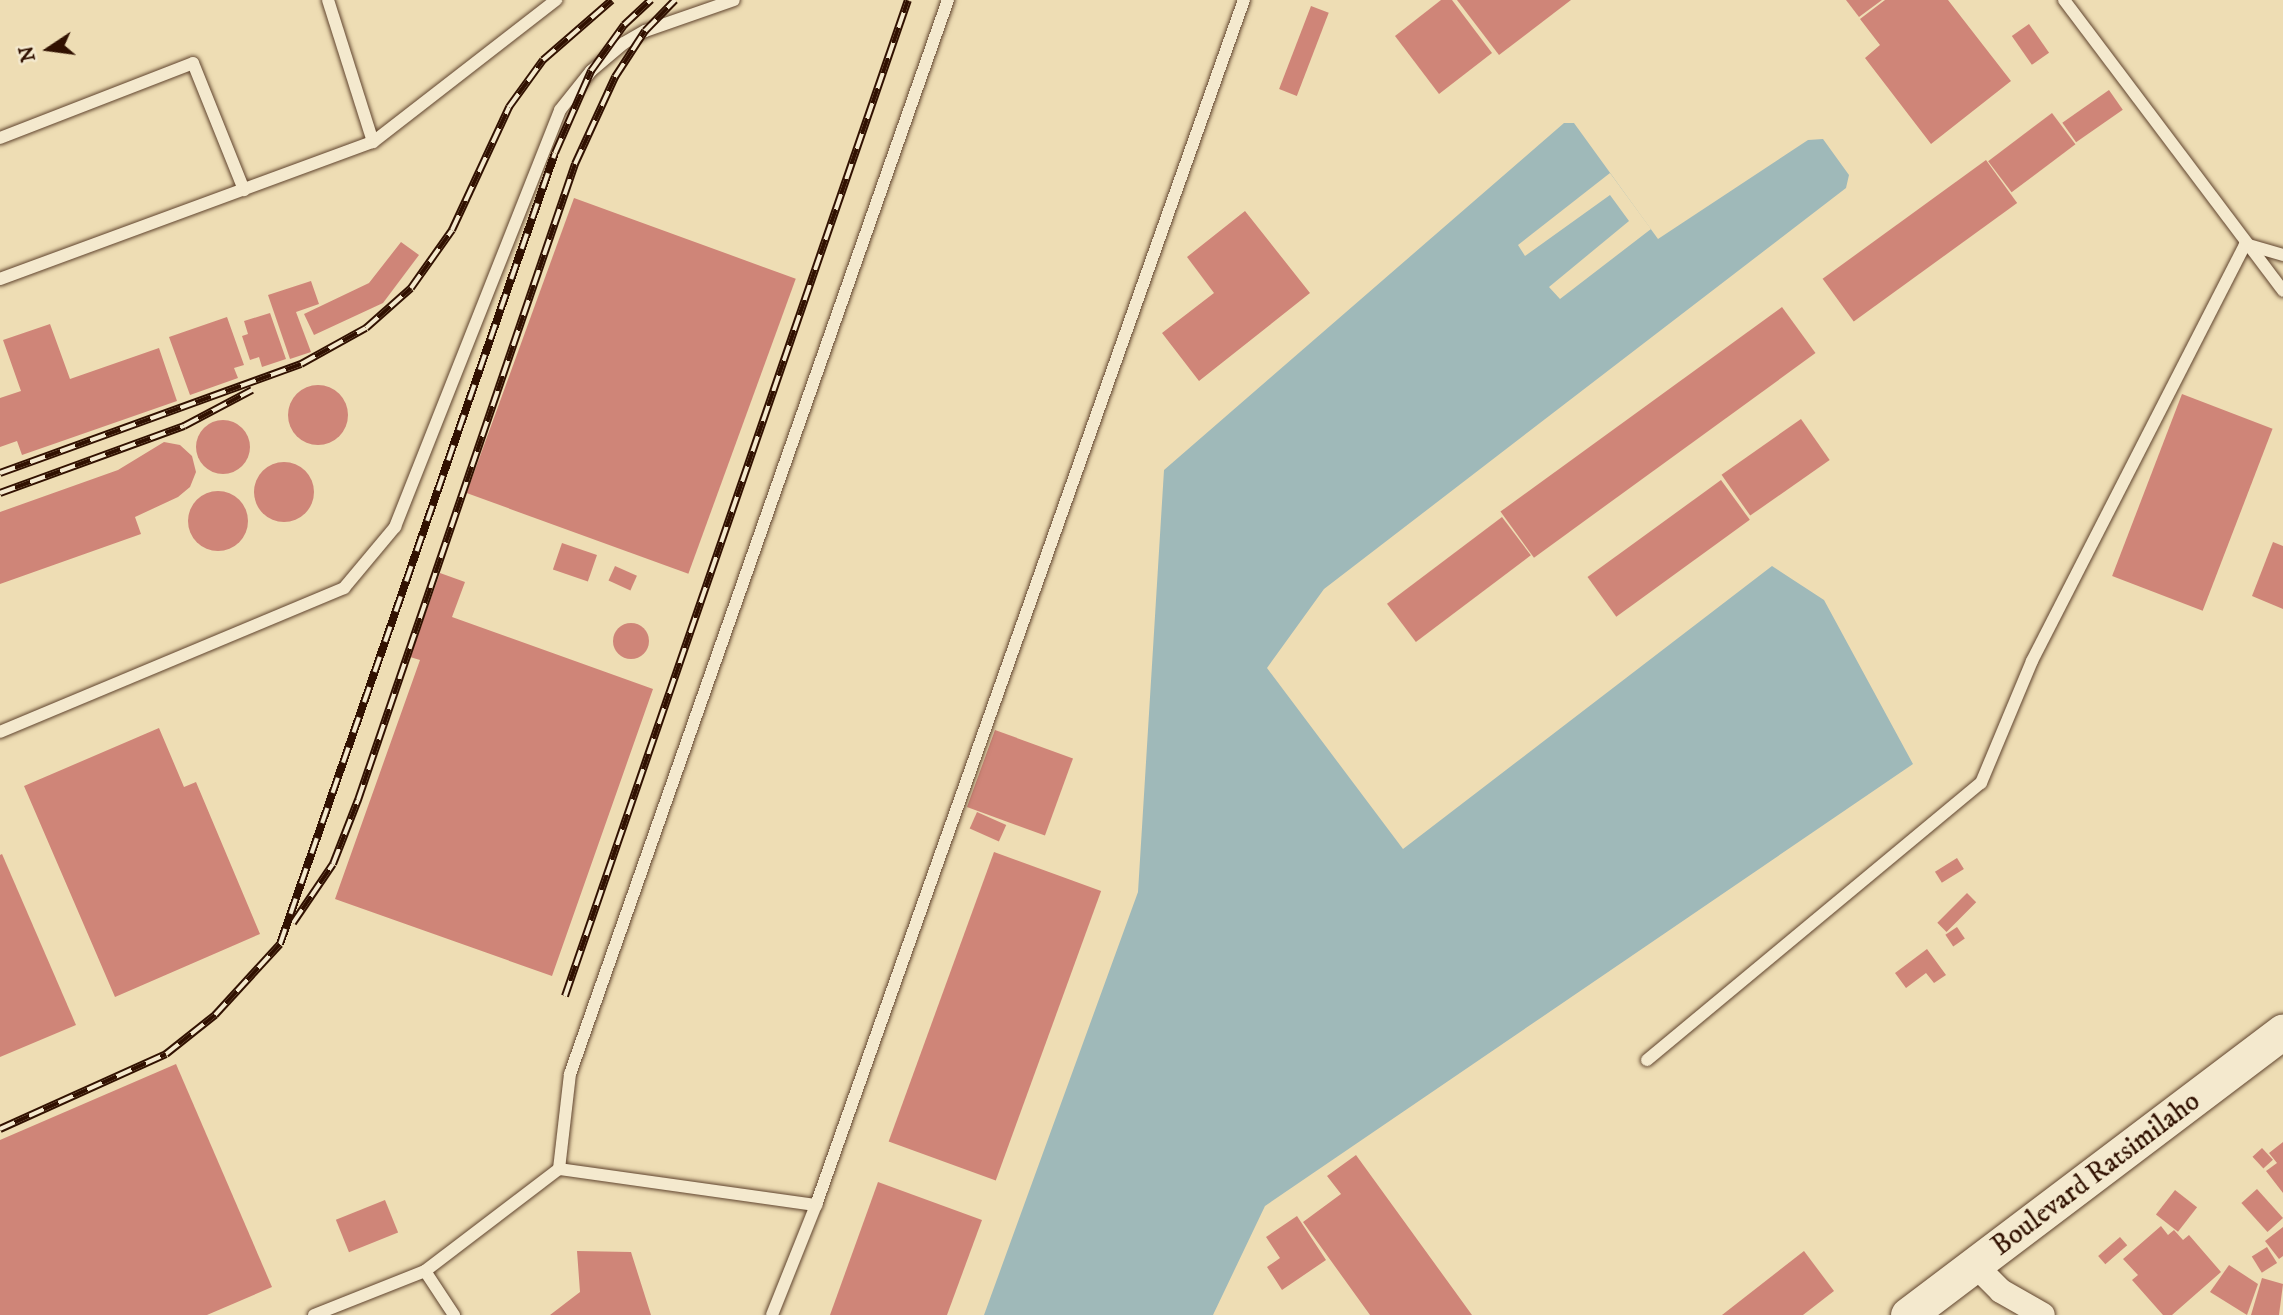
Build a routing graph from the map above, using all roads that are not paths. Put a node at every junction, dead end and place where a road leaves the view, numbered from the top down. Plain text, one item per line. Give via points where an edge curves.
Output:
1 (328, 0) edge
2 (556, 0) edge
3 (734, 0) edge
4 (948, 0) edge
5 (1244, 0) edge
6 (2064, 0) edge
7 (0, 138) edge
8 (373, 142) junction
9 (244, 190) junction
10 (2245, 244) junction
11 (2283, 255) edge
12 (0, 279) edge
13 (2283, 291) edge
14 (0, 732) edge
15 (2283, 1031) edge
16 (1647, 1060) dead end
17 (559, 1169) junction
18 (816, 1205) junction
19 (1976, 1266) junction
20 (425, 1271) junction
21 (314, 1315) edge
22 (454, 1315) edge
23 (772, 1315) edge
24 (1908, 1315) edge
25 (2043, 1315) edge

1 - 8 lane
2 - 8 lane
3 - 14 lane via 645,31 624,43 591,71 560,110 396,527 344,588
4 - 17 lane via 570,1074
5 - 18 lane
6 - 10 lane
7 - 9 lane via 193,64
8 - 9 lane
9 - 12 lane
10 - 11 lane
10 - 13 lane
10 - 16 lane via 2032,661 1981,783
15 - 19 main road, Boulevard Ratsimilaho
17 - 18 lane
17 - 20 lane
18 - 23 lane
19 - 24 main road, Boulevard Ratsimilaho
19 - 25 street via 2001,1291
20 - 21 lane
20 - 22 lane

